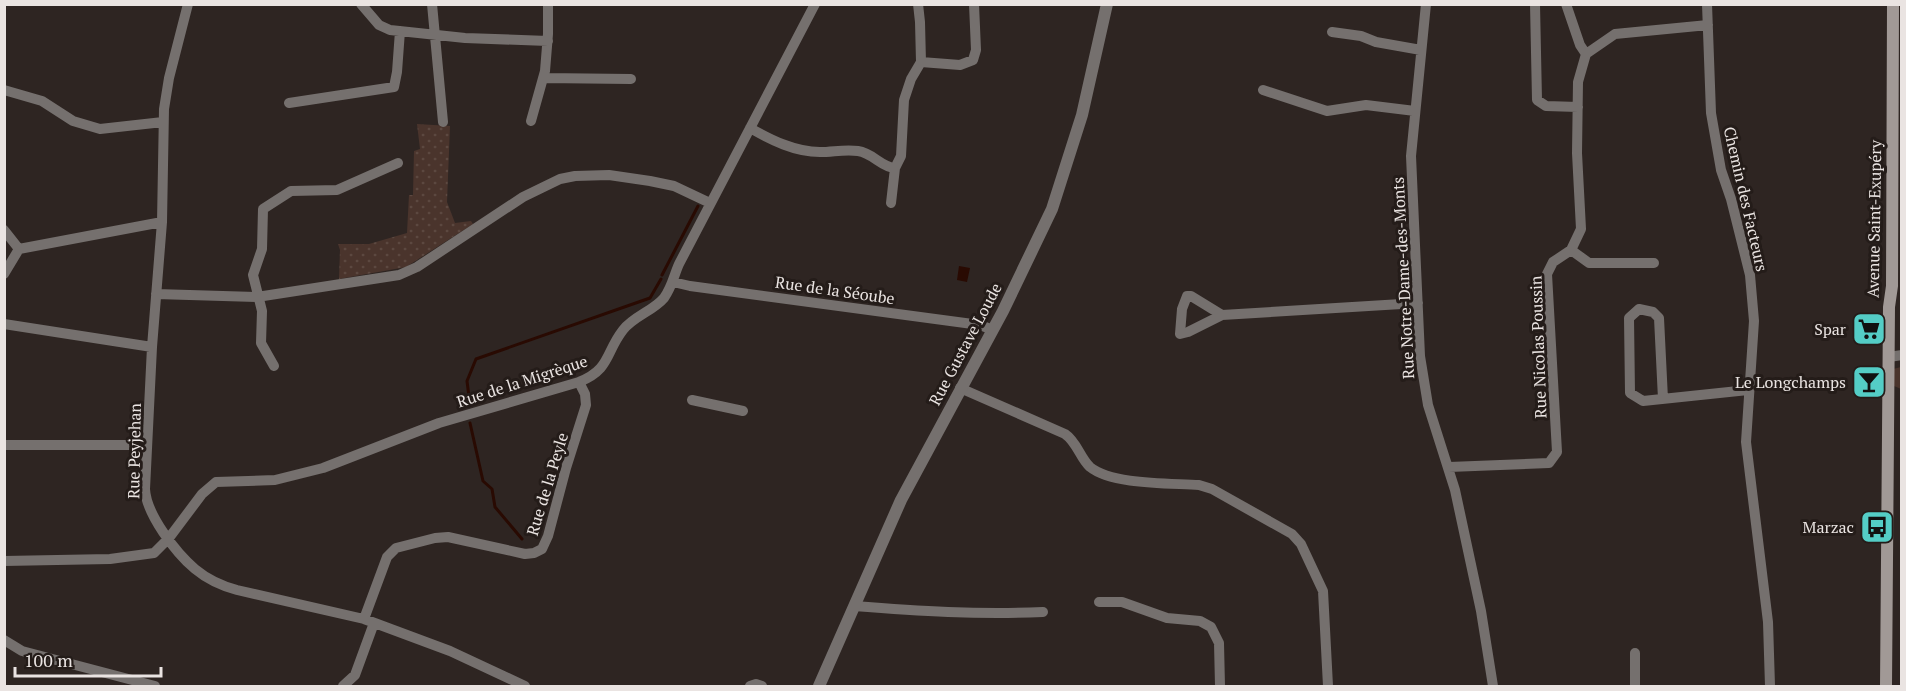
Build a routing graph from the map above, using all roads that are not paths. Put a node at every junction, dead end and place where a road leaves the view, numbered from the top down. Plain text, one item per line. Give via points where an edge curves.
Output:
1 (188, 4) edge
2 (361, 4) edge
3 (432, 4) edge
4 (548, 4) edge
5 (815, 4) edge
6 (918, 4) edge
7 (974, 4) edge
8 (1107, 4) edge
9 (1426, 4) edge
10 (1535, 4) edge
11 (1566, 4) edge
12 (1707, 4) edge
13 (1893, 4) edge
14 (1708, 25) junction
15 (400, 32) junction
16 (1332, 32) dead end
17 (435, 35) junction
18 (548, 41) junction
19 (1421, 50) junction
20 (1586, 54) junction
21 (921, 62) junction
22 (543, 78) junction
23 (631, 80) dead end
24 (4, 90) edge
25 (1263, 90) dead end
26 (289, 103) dead end
27 (1578, 107) junction
28 (1415, 111) junction
29 (163, 122) junction
30 (443, 122) dead end
31 (531, 122) dead end
32 (750, 128) junction
33 (398, 163) dead end
34 (895, 168) junction
35 (710, 203) junction
36 (891, 203) dead end
37 (162, 222) junction
38 (4, 230) edge
39 (19, 249) junction
40 (1570, 250) junction
41 (1654, 263) dead end
42 (4, 274) edge
43 (673, 282) junction
44 (156, 294) junction
45 (257, 297) junction
46 (1418, 303) junction
47 (1222, 315) dead end
48 (4, 324) edge
49 (993, 330) junction
50 (152, 347) junction
51 (1895, 356) edge
52 (274, 366) dead end
53 (579, 382) junction
54 (960, 388) junction
55 (1748, 390) junction
56 (1663, 399) junction
57 (692, 400) dead end
58 (743, 411) dead end
59 (4, 445) edge
60 (147, 445) junction
61 (1449, 467) junction
62 (169, 538) junction
63 (4, 561) edge
64 (1099, 602) dead end
65 (854, 606) junction
66 (1043, 612) dead end
67 (369, 621) junction
68 (4, 640) edge
69 (1635, 653) dead end
70 (155, 687) edge
71 (343, 687) edge
72 (525, 687) edge
73 (750, 687) edge
74 (762, 687) edge
75 (819, 687) edge
76 (1220, 687) edge
77 (1328, 687) edge
78 (1492, 687) edge
79 (1635, 687) edge
80 (1770, 687) edge
81 (1886, 687) edge

1 - 29 street, Rue Peyjehan via 169,78
2 - 15 street via 379,25
3 - 17 street
4 - 18 street
5 - 32 street, Rue de la Migrèque
6 - 21 street
7 - 21 street via 973,60 960,65
8 - 49 street, Rue Gustave Loude via 1084,108 1061,183 1044,227
9 - 19 street, Rue Notre-Dame-des-Monts
10 - 27 street via 1537,100 1546,106
11 - 20 street
12 - 14 street, Chemin des Facteurs
13 - 51 main road, Avenue Saint-Exupéry via 1889,307
14 - 20 street via 1615,34
14 - 55 street, Chemin des Facteurs via 1711,113 1721,170 1750,275 1754,321
15 - 17 street
15 - 26 street via 394,87
16 - 19 street
17 - 18 street
17 - 30 street
18 - 22 street
19 - 28 street, Rue Notre-Dame-des-Monts
20 - 27 street, Rue Nicolas Poussin via 1578,82
21 - 34 street via 910,79 904,100 901,156
22 - 23 street
22 - 31 street
24 - 29 street via 42,101 74,121 100,129
25 - 28 street via 1327,111 1366,105
27 - 40 street, Rue Nicolas Poussin via 1581,229
28 - 46 street, Rue Notre-Dame-des-Monts via 1410,156
29 - 37 street, Rue Peyjehan
32 - 34 street via 784,145 820,152 859,151 887,168
32 - 35 street, Rue de la Migrèque
33 - 45 street via 337,190 291,191 266,205 262,214 262,249 253,275
34 - 36 street
35 - 43 street, Rue de la Migrèque
35 - 45 street via 674,186 650,181 609,175 560,179 523,197 406,273
37 - 39 street
37 - 44 street, Rue Peyjehan
38 - 39 street
39 - 42 street
40 - 41 street via 1590,263
40 - 61 street, Rue Nicolas Poussin via 1553,262 1547,274 1557,452 1549,463
43 - 49 street, Rue de la Séoube via 980,324
43 - 53 street, Rue de la Migrèque via 663,298 624,329 602,368
44 - 45 street
44 - 50 street, Rue Peyjehan
45 - 52 street via 262,311 261,343
46 - 47 street
46 - 61 street, Rue Notre-Dame-des-Monts via 1424,387
48 - 50 street
49 - 54 street, Rue Gustave Loude
50 - 60 street, Rue Peyjehan
51 - 81 main road, Avenue Saint-Exupéry
53 - 62 street, Rue de la Migrèque via 439,423 323,468 275,480 216,482 202,494
53 - 67 street, Rue de la Peyle via 586,405 542,549 520,553 448,537 396,548 387,556
54 - 65 street, Rue Gustave Loude via 901,500
54 - 77 street via 1065,434 1086,463 1108,477 1212,489 1292,534 1301,544 1323,591
55 - 56 street
55 - 80 street, Chemin des Facteurs via 1746,442 1768,622
56 - 56 street via 1643,401 1630,393 1629,318 1639,309 1653,312 1659,318
57 - 58 street
59 - 60 street
60 - 62 street, Rue Peyjehan via 146,500
61 - 78 street, Rue Notre-Dame-des-Monts via 1481,611
62 - 63 street, Rue de la Migrèque via 158,551 148,555
62 - 67 street, Rue Peyjehan via 195,568 227,587
64 - 76 street via 1122,602 1167,618 1200,621 1211,627 1219,643
65 - 66 street via 993,614
65 - 75 street, Rue Gustave Loude
67 - 71 street via 355,675
67 - 72 street, Rue Peyjehan via 450,651
68 - 70 street via 22,651
69 - 79 street
73 - 74 street

